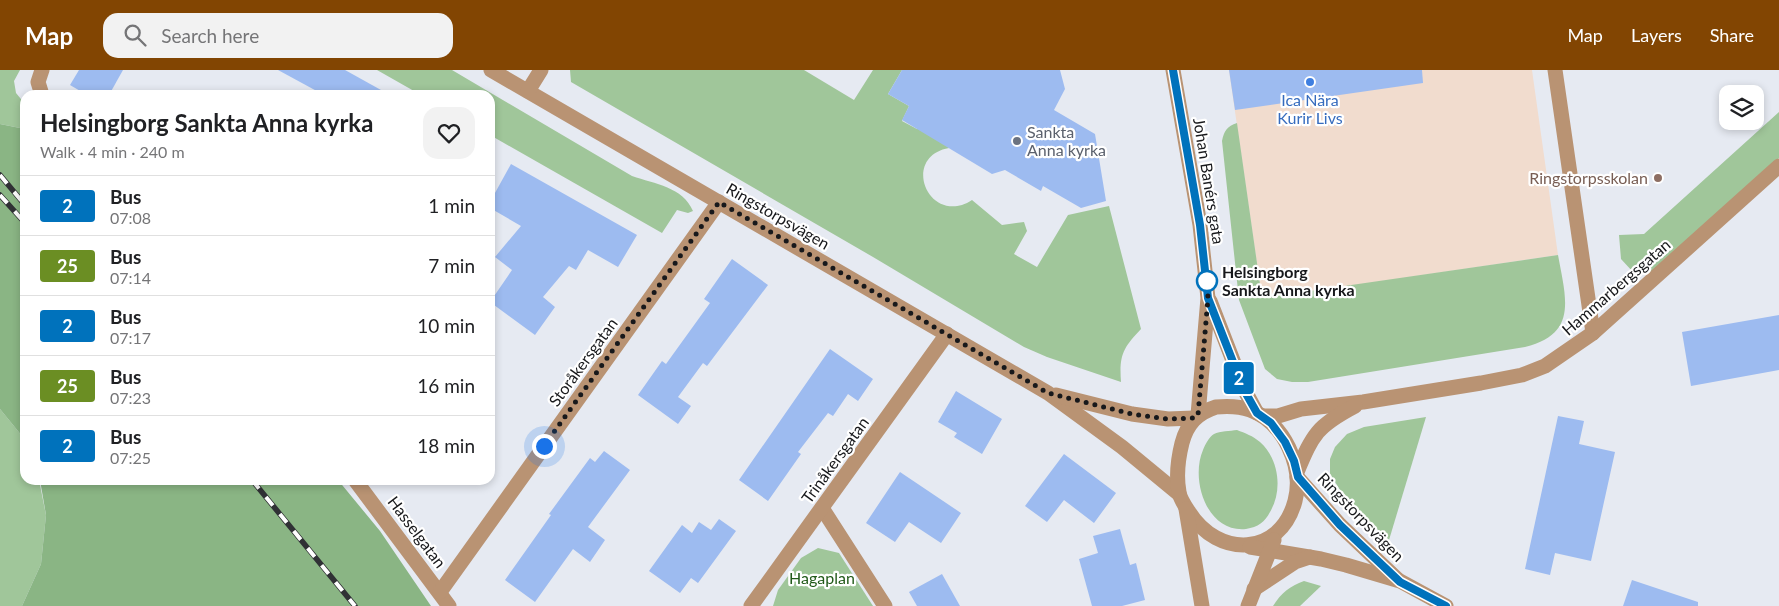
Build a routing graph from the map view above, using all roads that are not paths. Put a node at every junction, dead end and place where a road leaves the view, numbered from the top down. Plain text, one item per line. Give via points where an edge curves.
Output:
1 (42, 70) edge
2 (490, 70) edge
3 (541, 70) edge
4 (1173, 70) edge
5 (1555, 70) edge
6 (40, 90) edge
7 (528, 92) junction
8 (1779, 166) edge
9 (719, 202) junction
10 (1208, 298) junction
11 (1593, 333) junction
12 (947, 334) junction
13 (1048, 393) junction
14 (1362, 402) junction
15 (1260, 415) junction
16 (1196, 416) junction
17 (1297, 475) junction
18 (359, 485) edge
19 (1182, 500) junction
20 (822, 508) junction
21 (1277, 534) junction
22 (1238, 545) junction
23 (1270, 549) junction
24 (1310, 556) junction
25 (1400, 582) junction
26 (1254, 589) junction
27 (440, 592) junction
28 (758, 603) edge
29 (449, 606) edge
30 (885, 606) edge
31 (1202, 606) edge
32 (1248, 606) edge
33 (1446, 606) edge

1 - 6 street via 38,82
2 - 7 street, Ringstorpsvägen
3 - 7 street
4 - 10 street, Johan Banérs gata via 1200,225
5 - 11 street
7 - 9 street, Ringstorpsvägen
8 - 11 street, Hammarbergsgatan
9 - 12 street, Ringstorpsvägen
9 - 27 street, Storåkersgatan
10 - 15 street, Johan Banérs gata via 1244,390
10 - 16 street, Johan Banérs gata
11 - 14 street, Hammarbergsgatan via 1545,366 1522,375
12 - 13 street, Ringstorpsvägen
12 - 20 street, Trinåkersgatan
13 - 16 street, Ringstorpsvägen via 1132,414 1168,419
13 - 19 street, Ringstorpsvägen via 1122,447
14 - 15 street, Hammarbergsgatan via 1301,409 1278,416
14 - 17 street, Hammarbergsgatan via 1331,420 1315,434
15 - 16 street via 1242,407 1225,407
15 - 17 street via 1275,427 1285,442
16 - 19 street via 1188,427 1180,451 1178,473
17 - 21 street via 1297,492 1290,516
17 - 25 street, Ringstorpsvägen via 1340,525
18 - 27 street, Hasselgatan
19 - 22 street via 1202,529 1218,539
19 - 31 street
20 - 28 street, Trinåkersgatan
20 - 30 street
21 - 22 street via 1263,541
21 - 23 street
22 - 23 street, Ringstorpsvägen
23 - 24 street, Ringstorpsvägen
23 - 26 street
24 - 25 street, Ringstorpsvägen
24 - 26 street
25 - 33 street, Ringstorpsvägen
26 - 32 street
27 - 29 street, Hasselgatan

